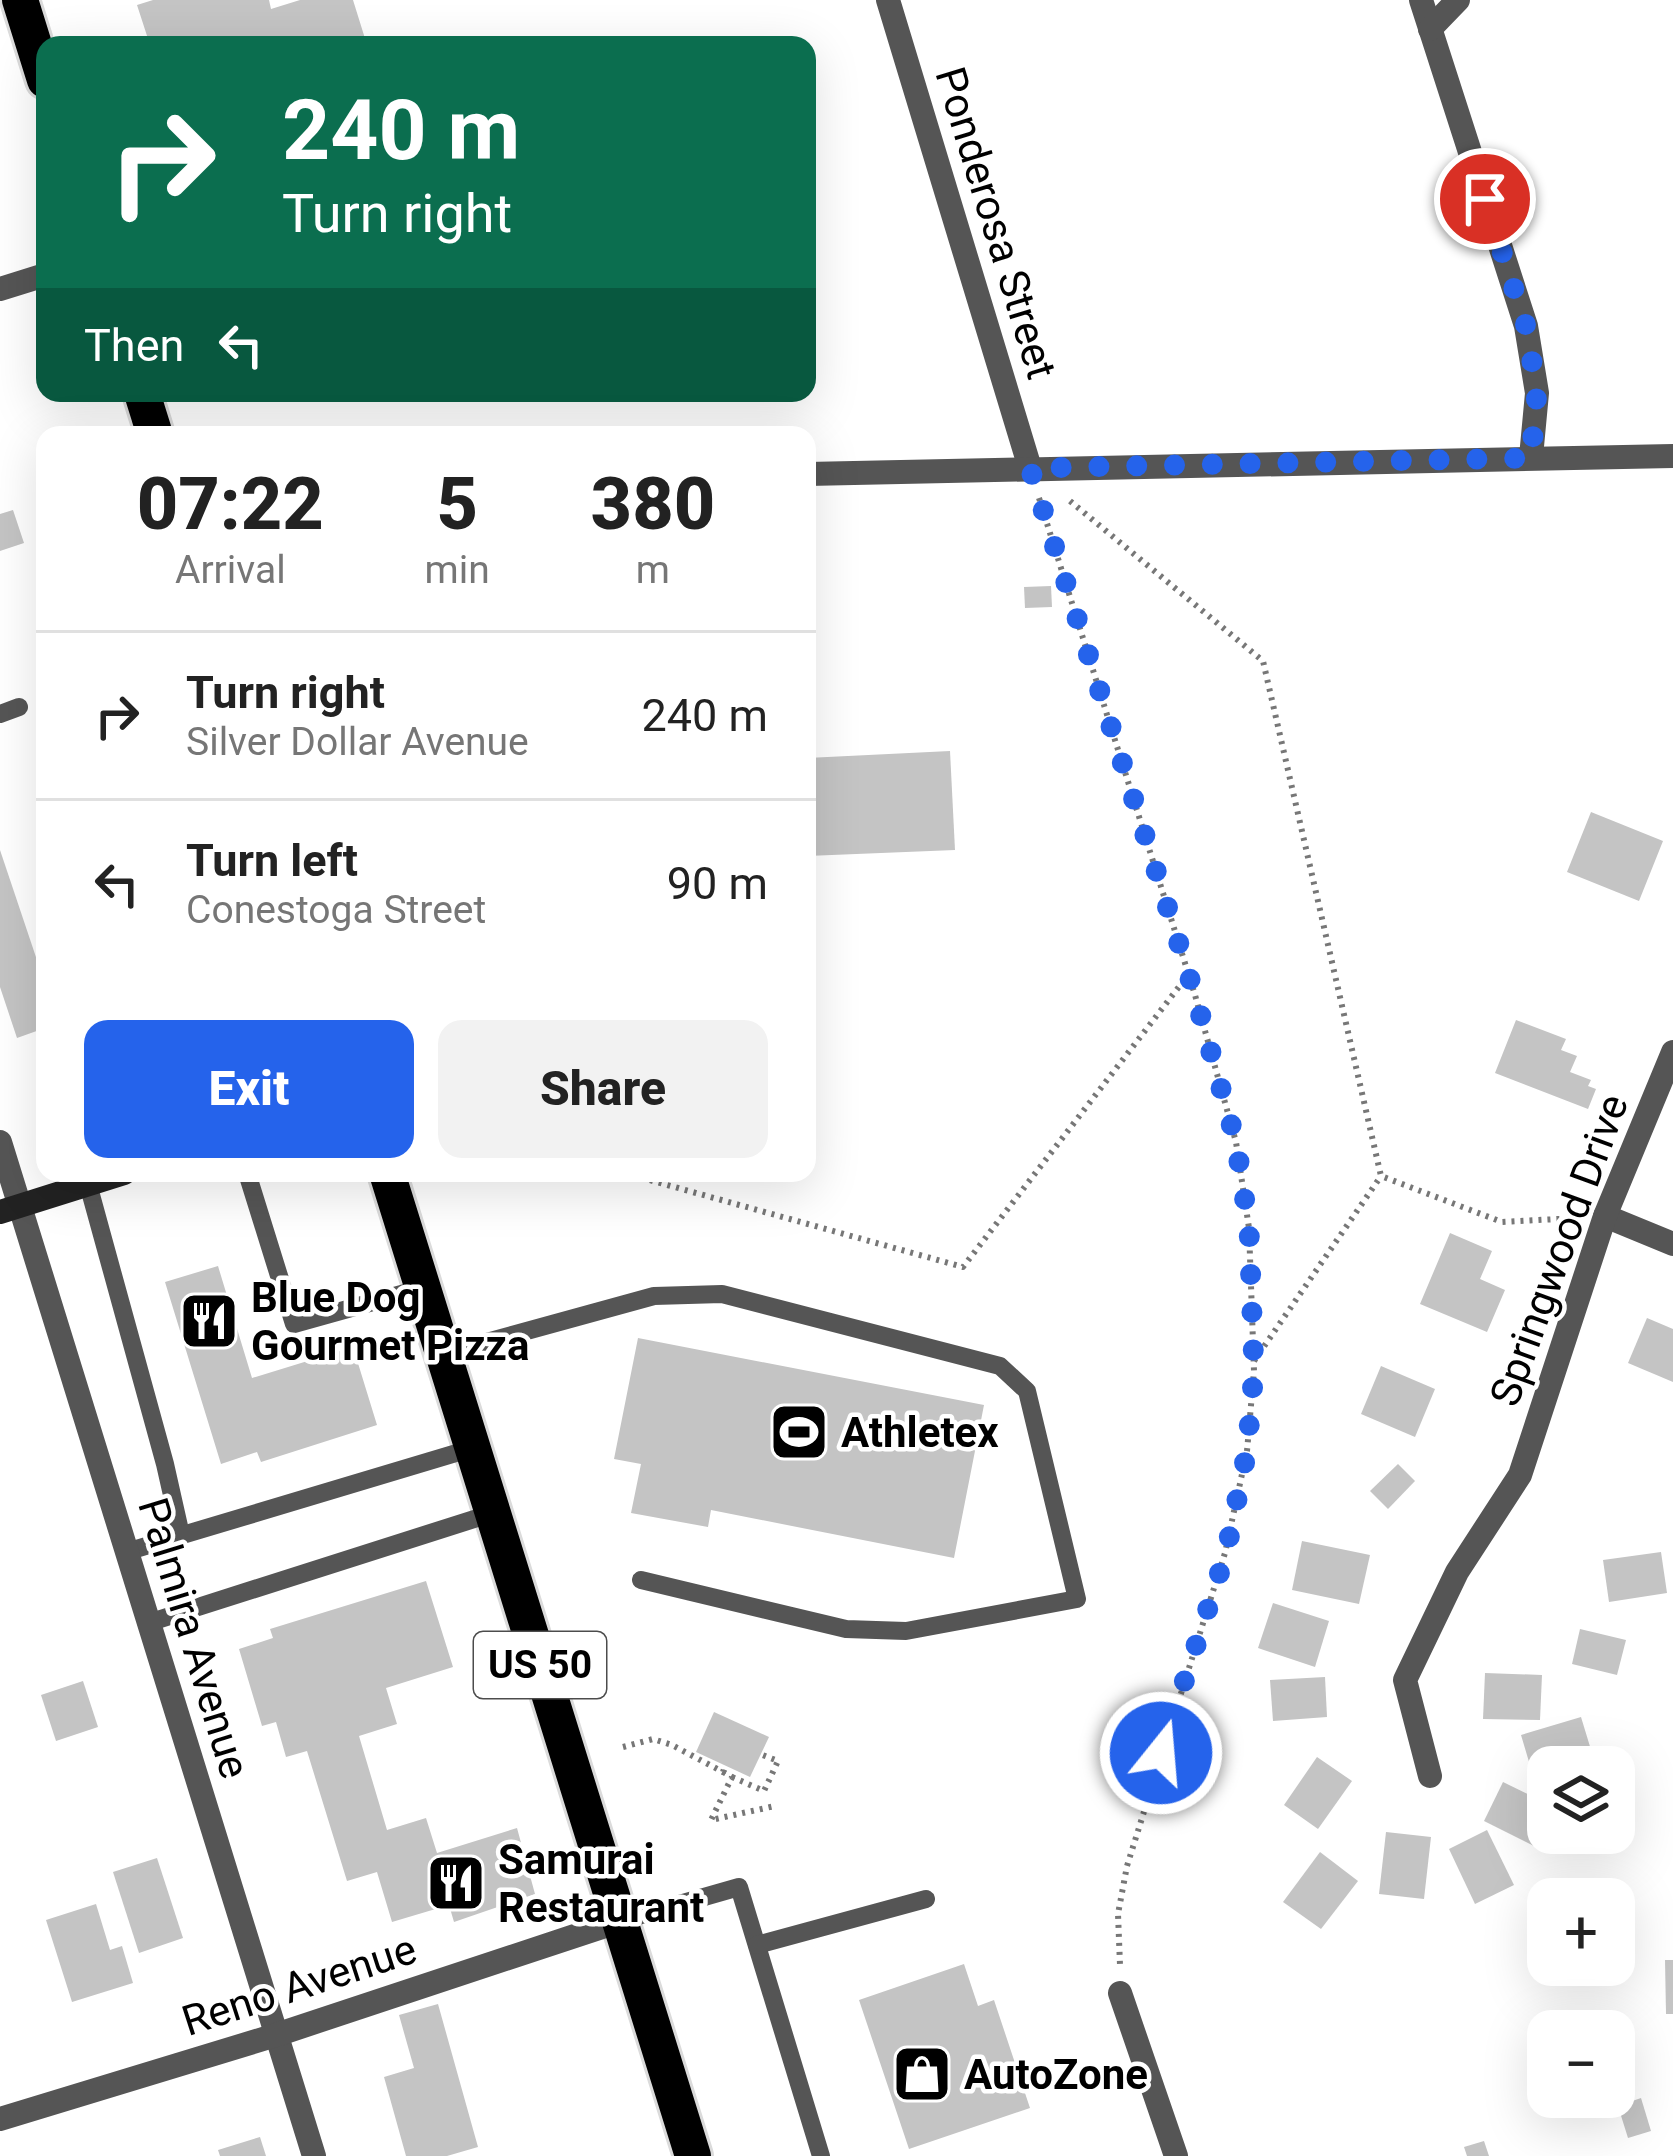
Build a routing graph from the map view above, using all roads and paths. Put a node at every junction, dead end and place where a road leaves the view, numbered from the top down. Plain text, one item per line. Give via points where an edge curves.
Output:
1 (20, 0) edge
2 (887, 0) edge
3 (1421, 0) edge
4 (1458, 0) edge
5 (1430, 29) junction
6 (36, 51) edge
7 (36, 278) edge
8 (0, 289) edge
9 (1673, 456) edge
10 (1531, 458) junction
11 (1030, 468) junction
12 (816, 473) edge
13 (1189, 975) junction
14 (1673, 1052) edge
15 (0, 1142) edge
16 (1381, 1177) junction
17 (95, 1182) edge
18 (250, 1182) edge
19 (390, 1182) edge
20 (656, 1182) edge
21 (88, 1184) junction
22 (10, 1209) edge
23 (1605, 1216) junction
24 (1673, 1244) edge
25 (423, 1288) junction
26 (443, 1354) junction
27 (1254, 1361) junction
28 (473, 1448) junction
29 (493, 1513) junction
30 (181, 1535) junction
31 (126, 1552) junction
32 (641, 1580) dead end
33 (148, 1623) junction
34 (623, 1747) dead end
35 (760, 1754) dead end
36 (1430, 1776) dead end
37 (732, 1777) junction
38 (775, 1807) dead end
39 (926, 1899) dead end
40 (620, 1921) junction
41 (757, 1945) junction
42 (1120, 1993) joint
43 (276, 2035) junction
44 (0, 2119) edge
45 (314, 2156) edge
46 (693, 2156) edge
47 (821, 2156) edge
48 (1176, 2156) edge

1 - 6 highway
2 - 11 street, Ponderosa Street
3 - 5 street
4 - 5 street
5 - 10 street via 1526,326 1537,392
7 - 8 street
9 - 10 street
10 - 11 street
11 - 12 street
11 - 13 path
11 - 16 path via 1263,661
13 - 20 path via 962,1267
13 - 27 path via 1236,1142
14 - 23 street, Springwood Drive
15 - 22 street, Palmira Avenue
16 - 23 path via 1502,1222
16 - 27 path
17 - 21 street
18 - 25 lane via 294,1324
19 - 25 highway, US 50
21 - 22 street
21 - 30 lane
22 - 31 street, Palmira Avenue
23 - 24 street
23 - 36 street, Springwood Drive via 1520,1475 1456,1572 1405,1680
25 - 26 highway, US 50
26 - 28 highway, US 50
26 - 32 lane via 654,1296 722,1294 1000,1366 1027,1391 1077,1599 906,1631 846,1629
27 - 42 path via 1247,1451 1226,1553 1127,1866 1118,1914
28 - 29 highway, US 50
28 - 30 lane
29 - 33 lane
29 - 40 highway, US 50
30 - 31 lane
31 - 33 street, Palmira Avenue
33 - 43 street, Palmira Avenue
34 - 37 path via 653,1739
35 - 37 path via 778,1761 764,1791
37 - 38 path via 712,1820
39 - 41 lane
40 - 41 lane via 739,1887
40 - 43 street, Reno Avenue
40 - 46 highway, US 50
41 - 47 lane
42 - 48 street
43 - 44 street, Reno Avenue
43 - 45 street, Palmira Avenue

